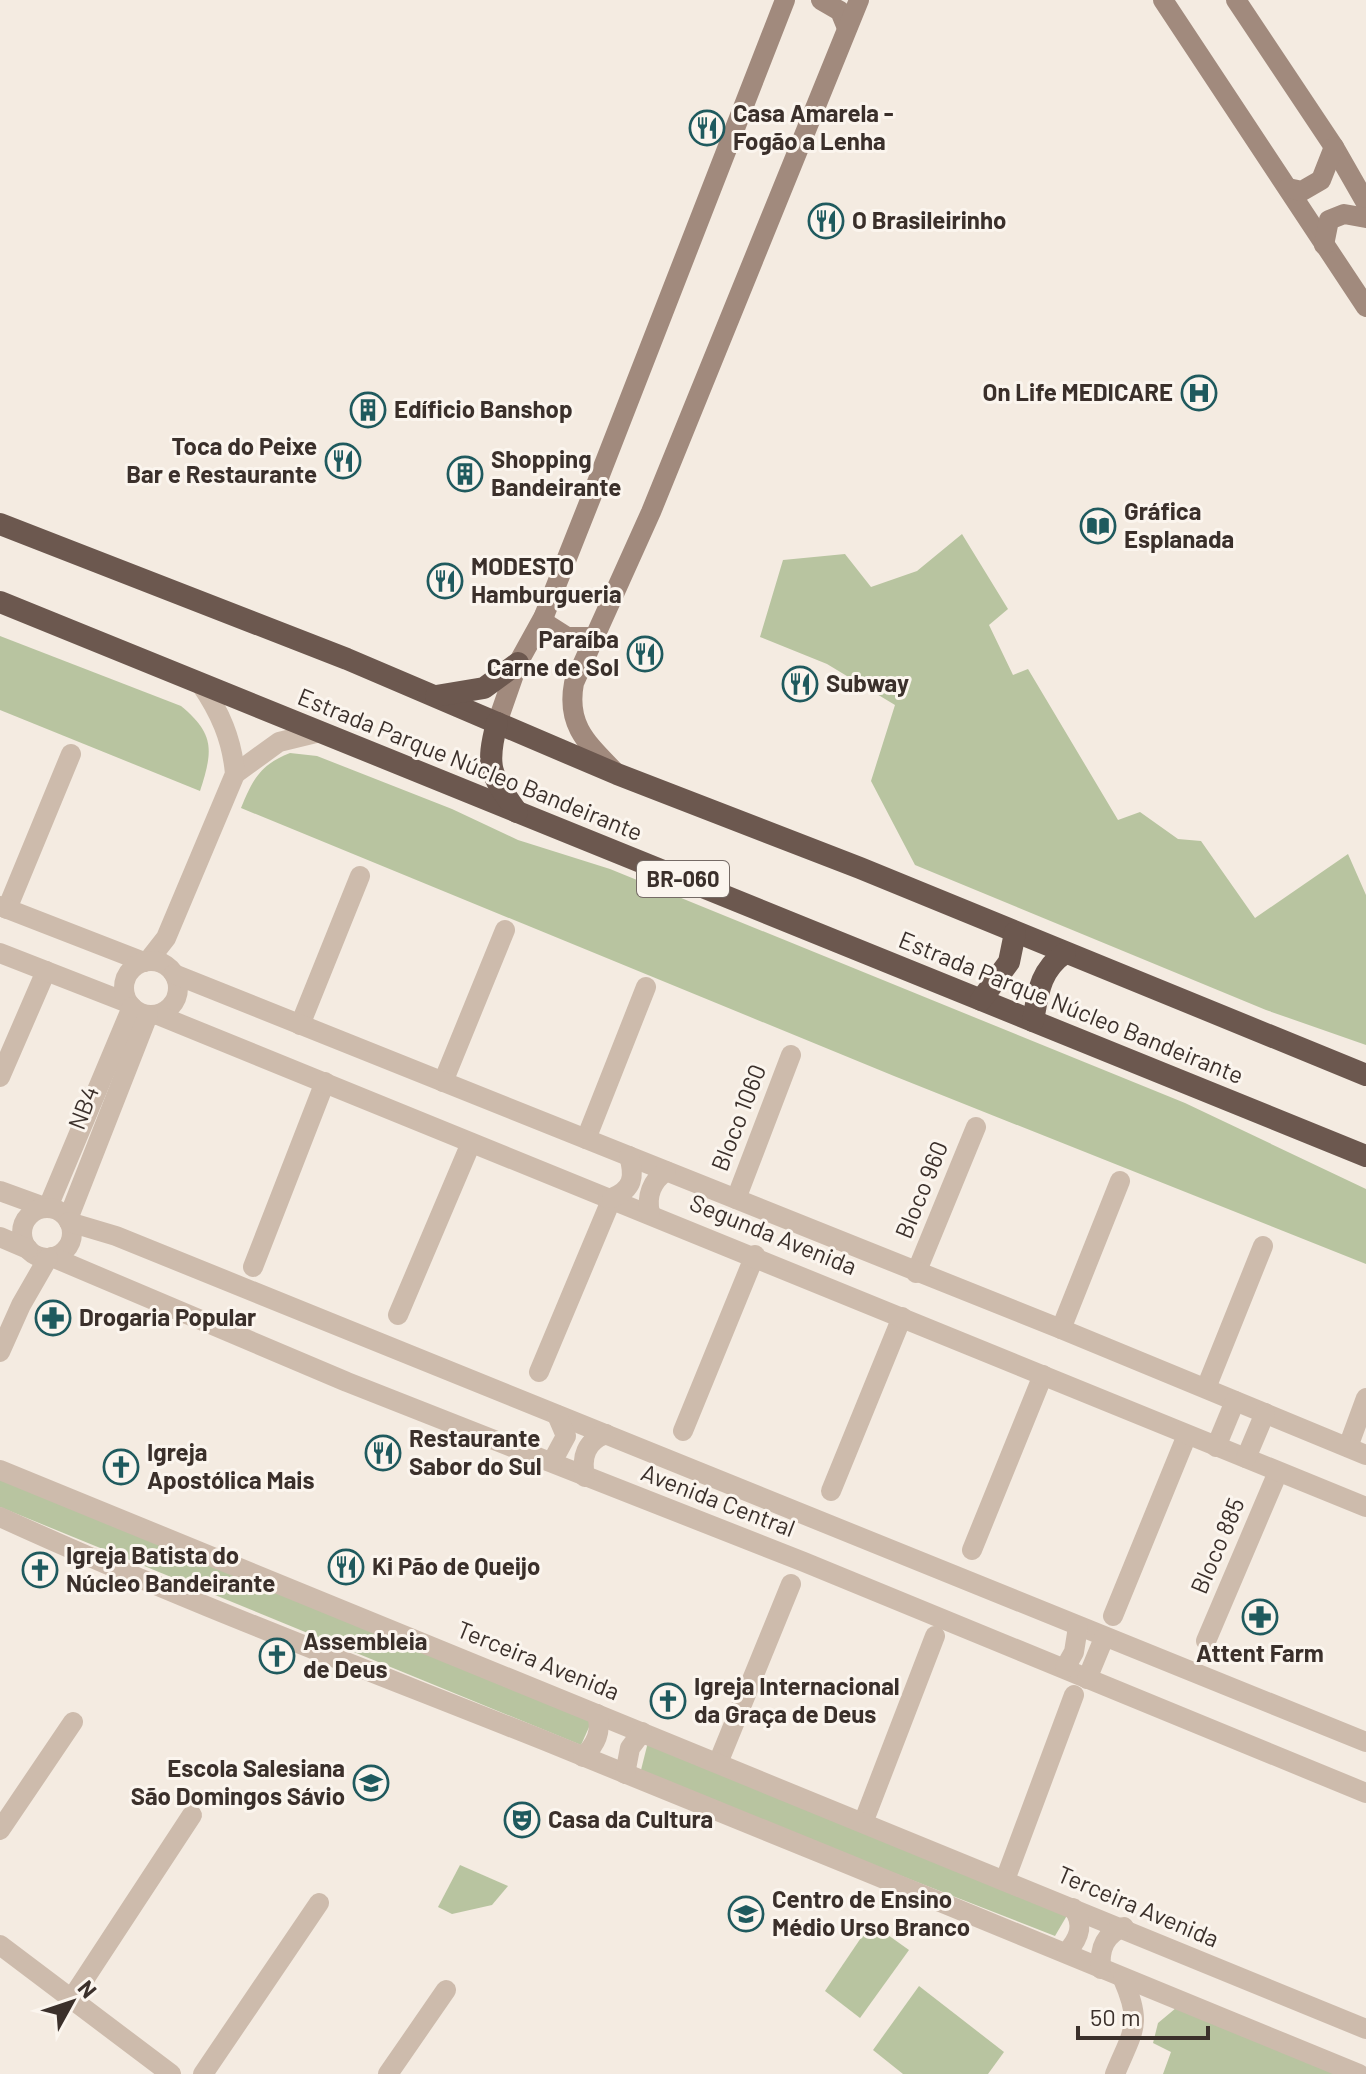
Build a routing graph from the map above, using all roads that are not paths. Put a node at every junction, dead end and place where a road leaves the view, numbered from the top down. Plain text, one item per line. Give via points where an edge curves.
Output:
1 (785, 0) edge
2 (821, 0) edge
3 (859, 0) edge
4 (1163, 0) edge
5 (1236, 0) edge
6 (847, 28) junction
7 (1334, 147) junction
8 (1288, 188) junction
9 (1366, 203) edge
10 (1366, 218) edge
11 (1324, 245) junction
12 (1366, 307) edge
13 (0, 524) edge
14 (0, 602) edge
15 (544, 616) junction
16 (596, 637) junction
17 (518, 663) junction
18 (200, 683) junction
19 (431, 696) junction
20 (497, 723) junction
21 (320, 732) junction
22 (71, 754) dead end
23 (235, 774) junction
24 (617, 774) junction
25 (517, 812) junction
26 (360, 876) dead end
27 (4, 908) edge
28 (505, 930) dead end
29 (1015, 933) junction
30 (166, 938) junction
31 (0, 953) edge
32 (1065, 953) junction
33 (146, 962) junction
34 (46, 971) junction
35 (172, 972) junction
36 (646, 987) dead end
37 (981, 1000) junction
38 (141, 1010) junction
39 (1033, 1021) junction
40 (300, 1025) junction
41 (791, 1055) dead end
42 (1366, 1075) edge
43 (0, 1077) edge
44 (325, 1082) junction
45 (443, 1082) junction
46 (976, 1127) dead end
47 (586, 1139) junction
48 (471, 1143) junction
49 (629, 1156) junction
50 (1366, 1156) edge
51 (666, 1171) junction
52 (1120, 1181) dead end
53 (0, 1191) edge
54 (612, 1198) junction
55 (736, 1199) junction
56 (46, 1207) junction
57 (650, 1213) junction
58 (69, 1220) junction
59 (0, 1237) edge
60 (1263, 1246) dead end
61 (40, 1253) junction
62 (755, 1255) junction
63 (253, 1267) dead end
64 (916, 1273) junction
65 (398, 1315) dead end
66 (902, 1317) junction
67 (1061, 1329) junction
68 (0, 1352) edge
69 (539, 1372) dead end
70 (1043, 1375) junction
71 (1206, 1388) junction
72 (1366, 1398) edge
73 (1235, 1401) junction
74 (1265, 1413) junction
75 (557, 1415) junction
76 (683, 1431) dead end
77 (606, 1434) junction
78 (1187, 1435) junction
79 (1216, 1447) junction
80 (1357, 1451) edge
81 (1246, 1458) junction
82 (552, 1462) junction
83 (0, 1470) edge
84 (1278, 1472) junction
85 (585, 1477) junction
86 (831, 1491) dead end
87 (1366, 1507) edge
88 (0, 1517) edge
89 (972, 1550) dead end
90 (791, 1584) dead end
91 (1113, 1616) dead end
92 (1078, 1627) junction
93 (935, 1636) dead end
94 (1104, 1638) junction
95 (1206, 1641) dead end
96 (1065, 1668) junction
97 (1087, 1679) junction
98 (1074, 1695) dead end
99 (597, 1714) junction
100 (73, 1722) dead end
101 (642, 1732) junction
102 (1366, 1742) edge
103 (583, 1757) junction
104 (718, 1763) junction
105 (625, 1774) junction
106 (1366, 1793) edge
107 (192, 1815) dead end
108 (863, 1823) junction
109 (0, 1830) edge
110 (1005, 1880) junction
111 (319, 1903) dead end
112 (1073, 1908) junction
113 (1124, 1927) junction
114 (0, 1945) edge
115 (1066, 1953) junction
116 (1101, 1969) junction
117 (1123, 1979) junction
118 (446, 1990) dead end
119 (72, 1998) junction
120 (1168, 1999) junction
121 (1366, 2029) edge
122 (1133, 2031) junction
123 (171, 2074) edge
124 (203, 2074) edge
125 (388, 2074) edge
126 (1115, 2074) edge
127 (1359, 2074) edge

1 - 15 main road
2 - 6 main road via 840,11
3 - 6 main road
4 - 8 main road
5 - 7 main road
6 - 16 main road
7 - 8 main road via 1321,180 1302,191
7 - 9 main road
8 - 11 main road
10 - 11 main road via 1344,214 1329,220
11 - 12 main road
13 - 19 highway, Estrada Parque Núcleo Bandeirante
14 - 18 highway, Estrada Parque Núcleo Bandeirante / BR-060
15 - 16 main road via 545,623 567,637
15 - 17 main road
16 - 24 main road via 570,701 582,738
17 - 19 highway via 484,688
17 - 20 main road
18 - 21 highway, Estrada Parque Núcleo Bandeirante / BR-060
18 - 23 street via 233,745
19 - 20 highway, Estrada Parque Núcleo Bandeirante
20 - 24 highway, Estrada Parque Núcleo Bandeirante
20 - 25 highway via 489,765
21 - 23 street via 279,742
21 - 25 highway, Estrada Parque Núcleo Bandeirante / BR-060
22 - 27 street
23 - 30 street
24 - 29 highway, Estrada Parque Núcleo Bandeirante
25 - 37 highway, Estrada Parque Núcleo Bandeirante / BR-060
26 - 40 street
27 - 33 street
28 - 45 street
29 - 32 highway, Estrada Parque Núcleo Bandeirante
29 - 37 highway via 1009,962
30 - 33 street
30 - 35 street
31 - 34 street, Segunda Avenida
32 - 39 highway via 1039,984
32 - 42 highway, Estrada Parque Núcleo Bandeirante
33 - 35 street
33 - 38 street via 125,978
34 - 38 street, Segunda Avenida
34 - 43 street
35 - 38 street via 177,993 167,1010
35 - 40 street, Segunda Avenida
36 - 47 street
37 - 39 highway, Estrada Parque Núcleo Bandeirante / BR-060
38 - 44 street, Segunda Avenida
38 - 56 street, NB4
38 - 58 street, NB4
39 - 50 highway, Estrada Parque Núcleo Bandeirante / BR-060
40 - 45 street, Segunda Avenida
41 - 55 street, Bloco 1060
44 - 48 street, Segunda Avenida
44 - 63 street
45 - 47 street, Segunda Avenida
46 - 64 street, Bloco 960
47 - 49 street, Segunda Avenida
48 - 54 street, Segunda Avenida
48 - 65 street
49 - 51 street, Segunda Avenida
49 - 54 street via 632,1182
51 - 55 street, Segunda Avenida
51 - 57 street via 649,1197
52 - 67 street
53 - 56 street
54 - 57 street, Segunda Avenida
54 - 69 street
55 - 64 street, Segunda Avenida
56 - 58 street
56 - 61 street via 31,1214 23,1227
57 - 62 street, Segunda Avenida
58 - 61 street via 71,1241 62,1253
58 - 75 street, Avenida Central
59 - 61 street, Avenida Central
60 - 71 street
61 - 68 street
61 - 82 street, Avenida Central
62 - 66 street, Segunda Avenida
62 - 76 street
64 - 67 street, Segunda Avenida
66 - 70 street, Segunda Avenida
66 - 86 street
67 - 71 street, Segunda Avenida
70 - 78 street, Segunda Avenida
70 - 89 street
71 - 73 street, Segunda Avenida
72 - 80 street
73 - 74 street, Segunda Avenida
73 - 79 street
74 - 80 street, Segunda Avenida
74 - 81 street
75 - 77 street, Avenida Central
75 - 82 street via 566,1436
77 - 85 street via 596,1437 586,1452
77 - 92 street, Avenida Central
78 - 79 street, Segunda Avenida
78 - 91 street
79 - 81 street, Segunda Avenida
81 - 84 street, Segunda Avenida
82 - 85 street, Avenida Central
83 - 99 street, Terceira Avenida
84 - 87 street, Segunda Avenida
84 - 95 street, Bloco 885
85 - 96 street, Avenida Central
88 - 103 street
90 - 104 street
92 - 94 street, Avenida Central
92 - 96 street
93 - 108 street
94 - 97 street
94 - 102 street, Avenida Central
96 - 97 street, Avenida Central
97 - 106 street, Avenida Central
98 - 110 street
99 - 101 street, Terceira Avenida
99 - 103 street via 597,1738
100 - 109 street
101 - 104 street, Terceira Avenida
101 - 105 street via 630,1748
103 - 105 street
104 - 108 street, Terceira Avenida
105 - 115 street
107 - 119 street
108 - 110 street, Terceira Avenida
110 - 112 street, Terceira Avenida
111 - 124 street
112 - 113 street, Terceira Avenida
112 - 115 street via 1080,1927
113 - 116 street via 1113,1931 1103,1946
113 - 121 street, Terceira Avenida
114 - 119 street
115 - 116 street
116 - 117 street
117 - 120 street
117 - 122 street via 1136,2010
118 - 125 street
119 - 123 street
120 - 122 street via 1144,2015
120 - 127 street
122 - 126 street

